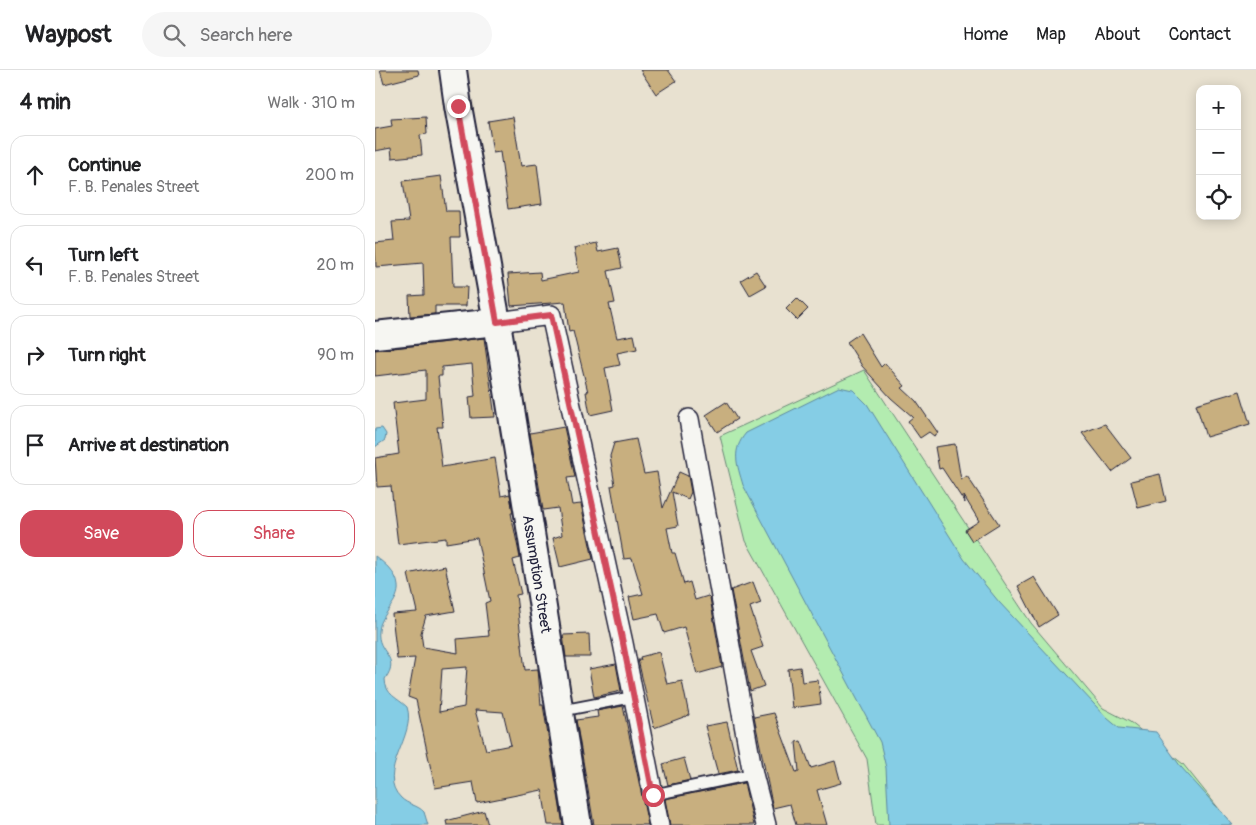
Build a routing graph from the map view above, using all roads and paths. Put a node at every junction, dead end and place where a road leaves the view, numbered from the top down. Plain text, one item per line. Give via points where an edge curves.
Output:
1 (453, 70) edge
2 (497, 322) junction
3 (375, 335) edge
4 (689, 419) dead end
5 (633, 697) junction
6 (558, 712) junction
7 (753, 774) junction
8 (653, 795) junction
9 (578, 825) edge
10 (659, 825) edge
11 (766, 825) edge

1 - 2 main road, Assumption Street
2 - 3 main road
2 - 5 street via 551,315
2 - 6 main road, Assumption Street
4 - 7 street
5 - 6 lane
5 - 8 street
6 - 9 main road, Assumption Street
7 - 8 lane
7 - 11 street
8 - 10 street

